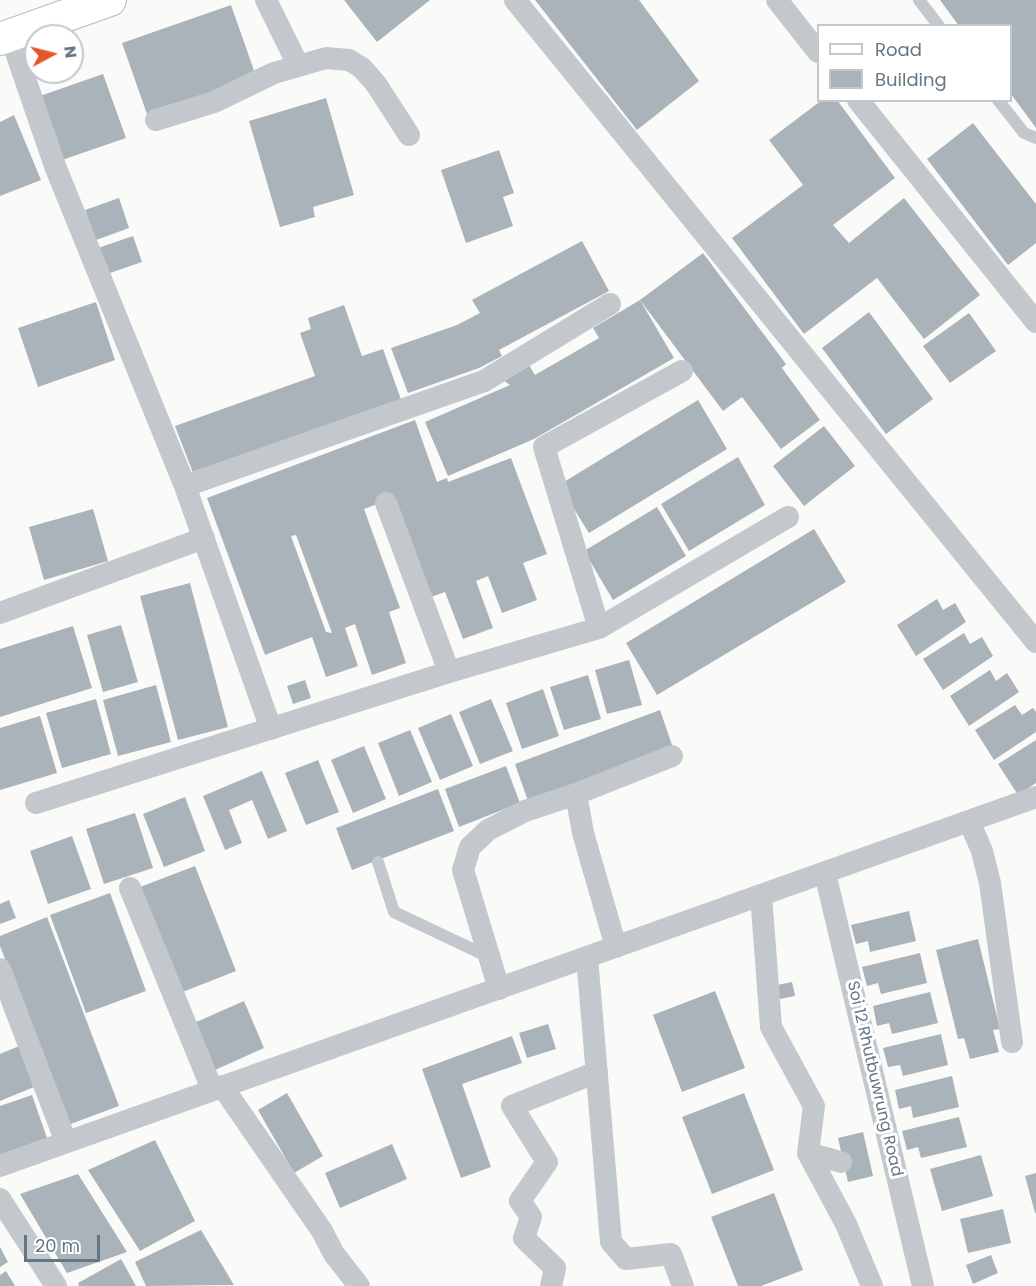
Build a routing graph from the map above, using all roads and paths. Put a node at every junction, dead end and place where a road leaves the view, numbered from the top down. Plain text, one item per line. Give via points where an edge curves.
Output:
1 (110, 0) edge
2 (266, 0) edge
3 (515, 0) edge
4 (777, 0) edge
5 (919, 0) edge
6 (937, 24) edge
7 (5, 37) edge
8 (817, 50) edge
9 (298, 65) junction
10 (860, 102) edge
11 (1001, 102) edge
12 (156, 120) dead end
13 (409, 135) dead end
14 (1036, 138) edge
15 (610, 304) dead end
16 (1036, 322) edge
17 (682, 371) dead end
18 (185, 486) junction
19 (386, 503) dead end
20 (788, 517) dead end
21 (204, 538) junction
22 (0, 613) edge
23 (599, 628) junction
24 (1036, 642) edge
25 (448, 672) junction
26 (271, 729) junction
27 (672, 756) dead end
28 (576, 794) junction
29 (1036, 797) edge
30 (36, 803) dead end
31 (969, 821) junction
32 (378, 862) dead end
33 (825, 873) junction
34 (130, 888) dead end
35 (761, 896) junction
36 (616, 947) junction
37 (489, 957) junction
38 (587, 957) junction
39 (0, 969) edge
40 (499, 989) junction
41 (1012, 1042) dead end
42 (597, 1072) junction
43 (217, 1088) junction
44 (66, 1142) junction
45 (808, 1153) junction
46 (842, 1162) dead end
47 (0, 1166) edge
48 (0, 1199) edge
49 (56, 1286) edge
50 (358, 1286) edge
51 (551, 1286) edge
52 (683, 1286) edge
53 (872, 1286) edge
54 (923, 1286) edge

1 - 7 street
2 - 9 street
3 - 24 street
4 - 8 street
5 - 6 lane
7 - 18 street
9 - 12 street via 214,102
9 - 13 street via 326,58 349,60 376,84
10 - 16 street
11 - 14 lane via 1024,133
15 - 18 street via 484,381
17 - 23 street via 544,447
18 - 21 street
19 - 25 street
20 - 23 street
21 - 22 street
21 - 26 street
23 - 25 street
25 - 26 street
26 - 30 street
27 - 28 street
28 - 36 street via 583,833
28 - 37 street via 525,811 488,830 470,847 463,870
29 - 31 street
31 - 33 street
31 - 41 street via 982,850 990,883
32 - 37 lane via 394,912
33 - 35 street
33 - 54 street, Soi 12 Rhutbuwrung Road
34 - 43 street
35 - 36 street
35 - 45 street via 771,1027 814,1106
36 - 38 street
37 - 40 street
38 - 40 street
38 - 42 street
39 - 44 street
40 - 43 street
42 - 51 street via 512,1106 547,1162 520,1201 531,1217 524,1238 555,1268
42 - 52 street via 611,1242 626,1259 671,1254
43 - 44 street
43 - 50 street
44 - 47 street
45 - 46 street
45 - 53 street via 846,1224
48 - 49 street

